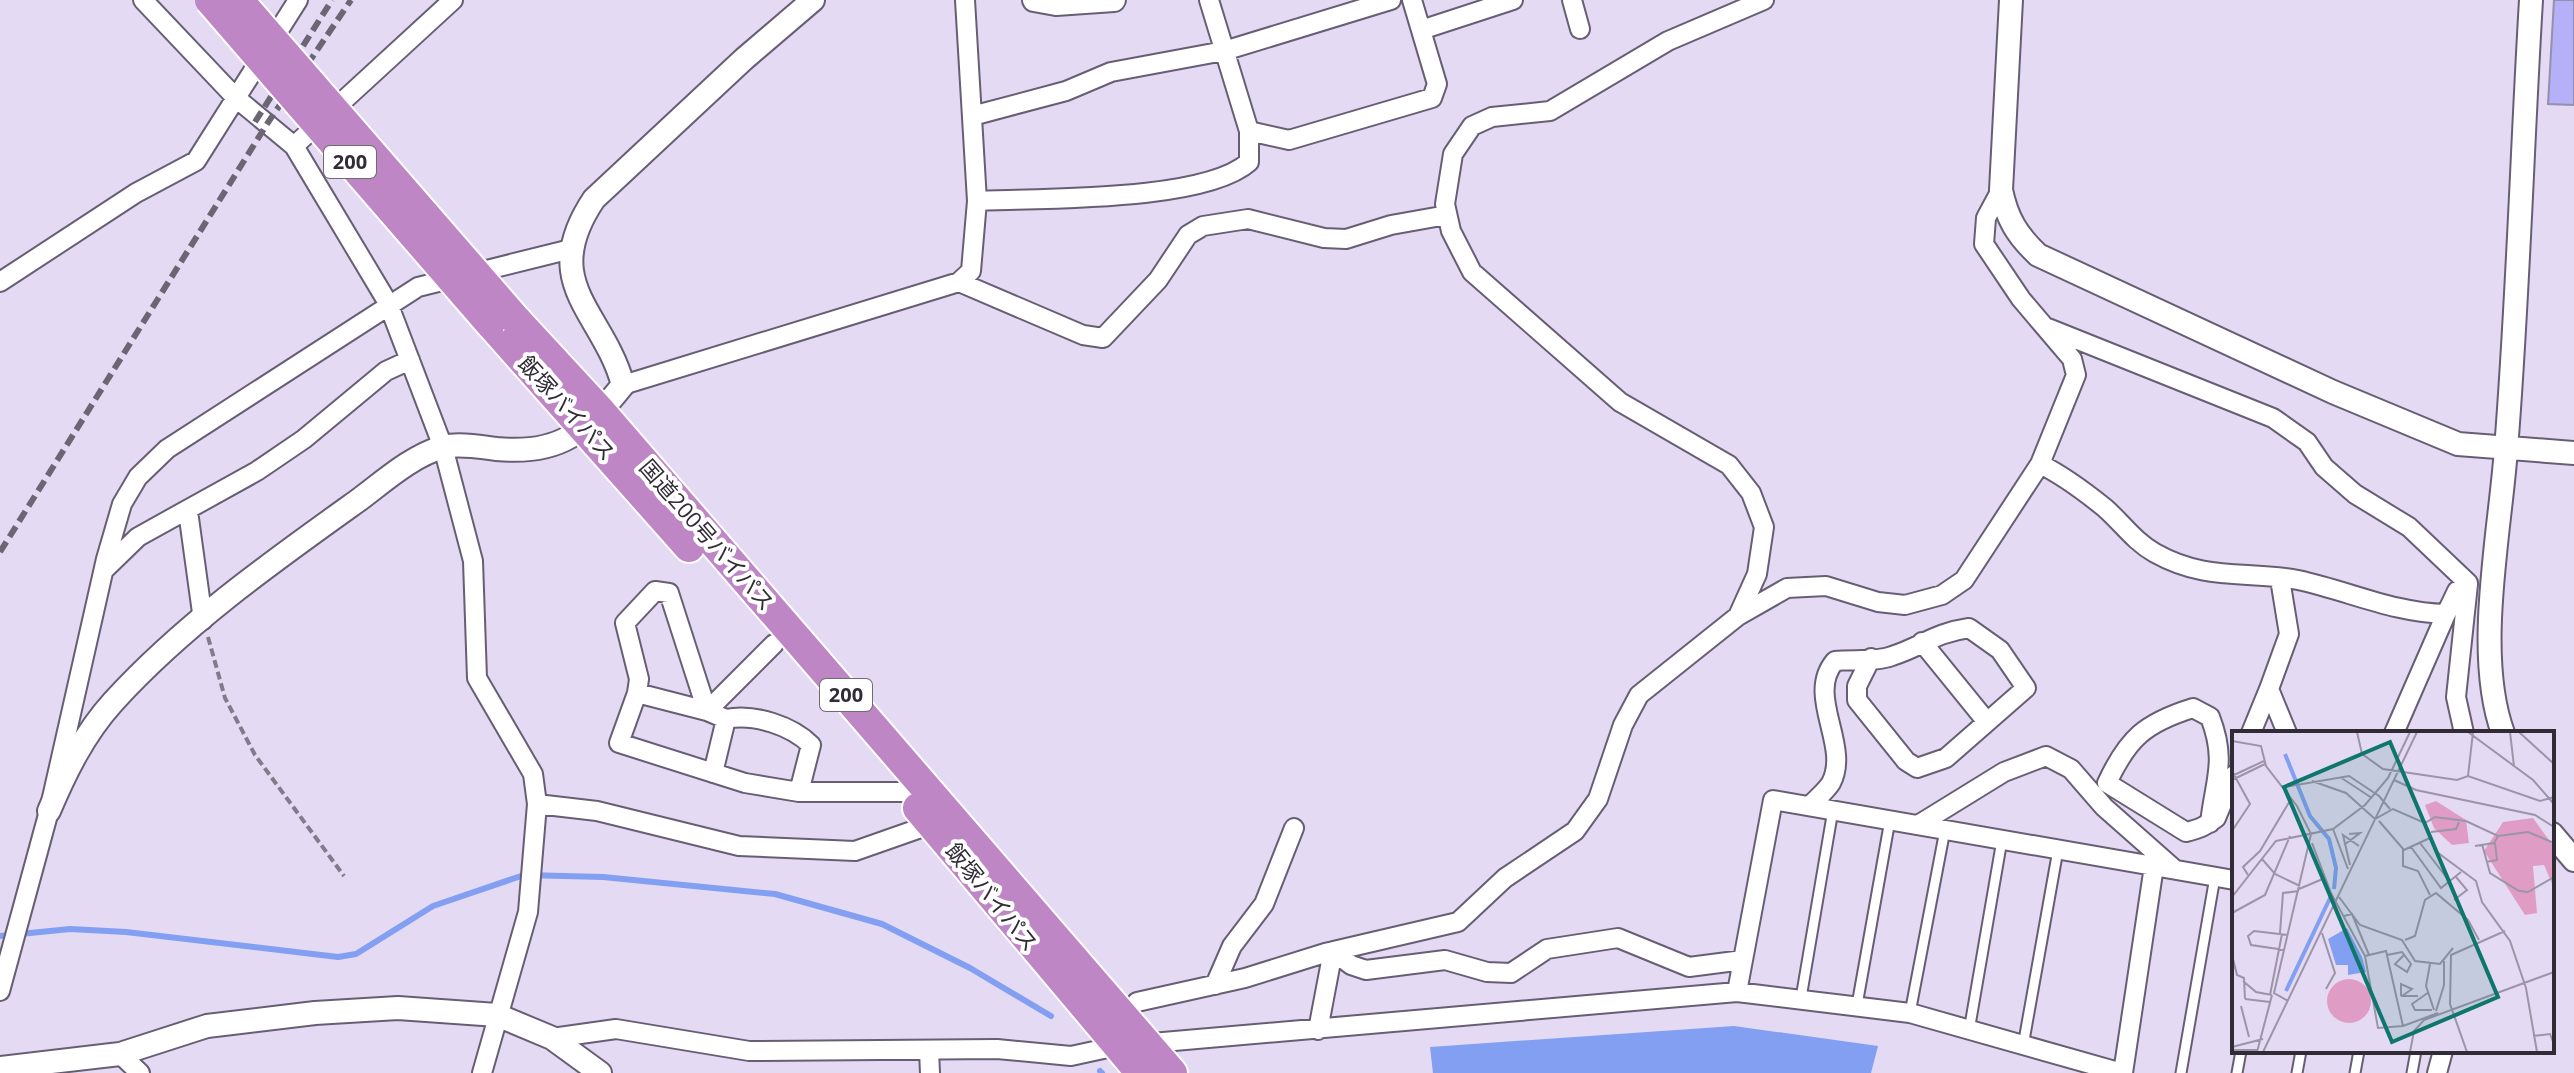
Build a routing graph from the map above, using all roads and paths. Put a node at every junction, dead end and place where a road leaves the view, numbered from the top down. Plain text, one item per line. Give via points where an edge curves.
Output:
1 (143, 0) edge
2 (210, 0) edge
3 (238, 0) edge
4 (298, 0) edge
5 (453, 0) edge
6 (813, 0) edge
7 (965, 0) edge
8 (1034, 0) edge
9 (1114, 0) edge
10 (1209, 0) edge
11 (1391, 0) edge
12 (1412, 0) edge
13 (1513, 0) edge
14 (1572, 0) edge
15 (1764, 0) edge
16 (2011, 0) edge
17 (2531, 0) edge
18 (1580, 29) dead end
19 (1421, 30) junction
20 (1224, 51) junction
21 (236, 98) junction
22 (972, 116) junction
23 (1249, 131) junction
24 (294, 146) junction
25 (2001, 190) junction
26 (977, 201) junction
27 (1447, 215) junction
28 (571, 249) junction
29 (0, 282) edge
30 (959, 282) junction
31 (388, 303) junction
32 (503, 322) junction
33 (2045, 327) junction
34 (410, 360) junction
35 (623, 385) junction
36 (593, 420) junction
37 (443, 447) junction
38 (2506, 449) junction
39 (2574, 453) edge
40 (2040, 464) junction
41 (188, 511) junction
42 (103, 571) junction
43 (2494, 577) junction
44 (2280, 579) junction
45 (2468, 583) junction
46 (2446, 614) junction
47 (1738, 616) junction
48 (203, 620) junction
49 (1922, 642) junction
50 (774, 644) junction
51 (1871, 658) junction
52 (2269, 689) junction
53 (637, 693) junction
54 (707, 711) junction
55 (726, 719) junction
56 (1987, 722) junction
57 (2252, 731) edge
58 (2286, 731) edge
59 (2395, 731) edge
60 (2464, 731) edge
61 (2502, 731) edge
62 (713, 773) junction
63 (2232, 780) edge
64 (2099, 788) junction
65 (799, 792) junction
66 (904, 792) junction
67 (537, 804) junction
68 (1810, 806) junction
69 (1833, 810) junction
70 (49, 811) junction
71 (1890, 820) junction
72 (2210, 823) junction
73 (932, 824) junction
74 (1918, 825) junction
75 (1294, 828) dead end
76 (1945, 830) junction
77 (2554, 836) edge
78 (2002, 840) junction
79 (2058, 850) junction
80 (2574, 860) edge
81 (2154, 866) junction
82 (2175, 870) junction
83 (344, 876) dead end
84 (2225, 878) edge
85 (1333, 951) junction
86 (1743, 960) junction
87 (1215, 985) junction
88 (0, 991) edge
89 (1737, 992) junction
90 (1801, 998) junction
91 (1137, 1002) dead end
92 (1857, 1005) junction
93 (1910, 1013) junction
94 (497, 1015) junction
95 (1318, 1030) junction
96 (1969, 1031) junction
97 (552, 1038) junction
98 (1117, 1046) junction
99 (2023, 1046) junction
100 (929, 1050) junction
101 (2241, 1053) edge
102 (2301, 1053) edge
103 (2359, 1053) edge
104 (2416, 1053) edge
105 (2442, 1053) edge
106 (120, 1054) junction
107 (1145, 1060) edge
108 (0, 1068) edge
109 (140, 1073) edge
110 (482, 1073) edge
111 (600, 1073) edge
112 (930, 1073) edge
113 (1172, 1073) edge
114 (2122, 1073) edge
115 (2181, 1073) edge
116 (2237, 1073) edge
117 (2297, 1073) edge
118 (2355, 1073) edge
119 (2412, 1073) edge
120 (2437, 1073) edge

1 - 21 street
2 - 32 highway, 200, bridge
3 - 32 highway, 国道200号バイパス / 200, bridge
4 - 21 street
5 - 24 street
6 - 28 street via 594,199
7 - 22 street
8 - 9 street
10 - 20 street
11 - 20 street
12 - 19 street
13 - 19 street
14 - 18 street
15 - 27 street via 1668,41 1550,111 1492,117 1472,126 1453,154
16 - 25 street
17 - 38 street
19 - 23 street via 1437,84 1432,98 1289,140
20 - 22 street via 1111,72 1066,91
20 - 23 street
21 - 24 street
21 - 29 street via 196,161 136,193
22 - 26 street
23 - 26 street via 1249,162 1238,172 1175,190
24 - 31 street
25 - 33 street via 1986,218 1984,244
25 - 38 street via 2018,237 2038,255 2458,444
26 - 30 street via 971,271
27 - 30 street via 1346,239 1248,219 1203,226 1188,235 1158,280 1103,338 1083,335
27 - 47 street via 1472,272 1620,402 1729,465 1751,493 1764,527 1757,574
28 - 31 street via 418,287
28 - 35 street via 577,298
30 - 35 street
31 - 34 street
31 - 42 street via 167,449 138,477 122,504
32 - 36 highway, 国道200号バイパス / 200
33 - 40 street via 2072,359 2076,375
33 - 45 street via 2273,418 2307,442 2324,467 2355,494 2409,527
34 - 37 street
34 - 41 street via 386,371 257,471
35 - 36 street
36 - 37 street via 549,448 526,452
36 - 50 highway, 飯塚バイパス / 200
36 - 107 highway, 国道200号バイパス / 200
37 - 48 street via 410,463 286,552
37 - 67 street via 473,561 477,678 533,774
38 - 39 street
38 - 43 street
40 - 44 street via 2067,478 2157,554 2215,575
40 - 47 street via 1971,570 1942,595 1905,605 1826,586 1787,588
41 - 42 street via 138,537
41 - 48 street
42 - 70 street
43 - 45 street via 2477,575
43 - 61 street via 2490,641
44 - 46 street via 2384,606
44 - 52 street via 2289,634
45 - 46 street via 2457,591
45 - 60 street via 2456,697
46 - 59 street
47 - 85 street via 1639,695 1598,799 1575,831 1505,878 1458,922
48 - 70 street via 111,704 68,765
48 - 83 path via 225,698 255,755
49 - 51 street via 1891,657
49 - 56 street
49 - 56 street via 1941,632 1969,628 2000,650 2026,688
50 - 54 street
50 - 66 highway, 飯塚バイパス / 200
51 - 56 street via 1857,686 1857,700 1917,768 1946,758
51 - 68 street via 1835,661 1827,671 1823,685 1835,766 1831,783
52 - 57 street
52 - 58 street
53 - 54 street
53 - 54 street via 639,679 625,623 655,591 669,593
53 - 62 street via 619,743
54 - 55 street
55 - 62 street
55 - 65 street via 739,716 796,730 811,745
62 - 65 street
63 - 72 street
64 - 72 street via 2186,832
64 - 72 street via 2143,729 2193,708 2210,717 2221,744
64 - 74 street via 2046,756 2004,772
64 - 82 street
65 - 66 street
66 - 73 highway, 飯塚バイパス / 200
67 - 73 street via 597,811 739,846 855,851
67 - 94 street via 528,912
68 - 69 street
68 - 86 street via 1773,800
69 - 71 street
69 - 90 lane
70 - 88 street
71 - 74 street
71 - 92 lane
73 - 98 highway, 飯塚バイパス / 200
74 - 76 street
75 - 87 street via 1264,904 1232,946
76 - 78 street
76 - 93 lane
77 - 80 street
78 - 79 street
78 - 96 lane
79 - 81 street
79 - 99 lane
81 - 82 street
81 - 114 street
82 - 84 street
84 - 115 lane
85 - 86 street via 1366,970 1445,960 1511,973 1547,949 1618,938 1689,967
85 - 87 street
85 - 95 street
86 - 89 street
87 - 91 street
89 - 90 street
89 - 95 street
90 - 92 street
92 - 93 street
93 - 96 street
94 - 97 street
94 - 106 street via 398,1008 315,1013 207,1026
94 - 110 street
95 - 107 street
96 - 99 street
97 - 100 street via 616,1029 749,1051
97 - 111 street
98 - 100 street via 1071,1056
98 - 107 highway, 飯塚バイパス / 200
99 - 114 street
100 - 112 street
101 - 116 lane
102 - 117 lane
103 - 118 lane
104 - 119 lane
105 - 120 street
106 - 108 street
106 - 109 street
107 - 113 highway, 国道200号バイパス / 200

